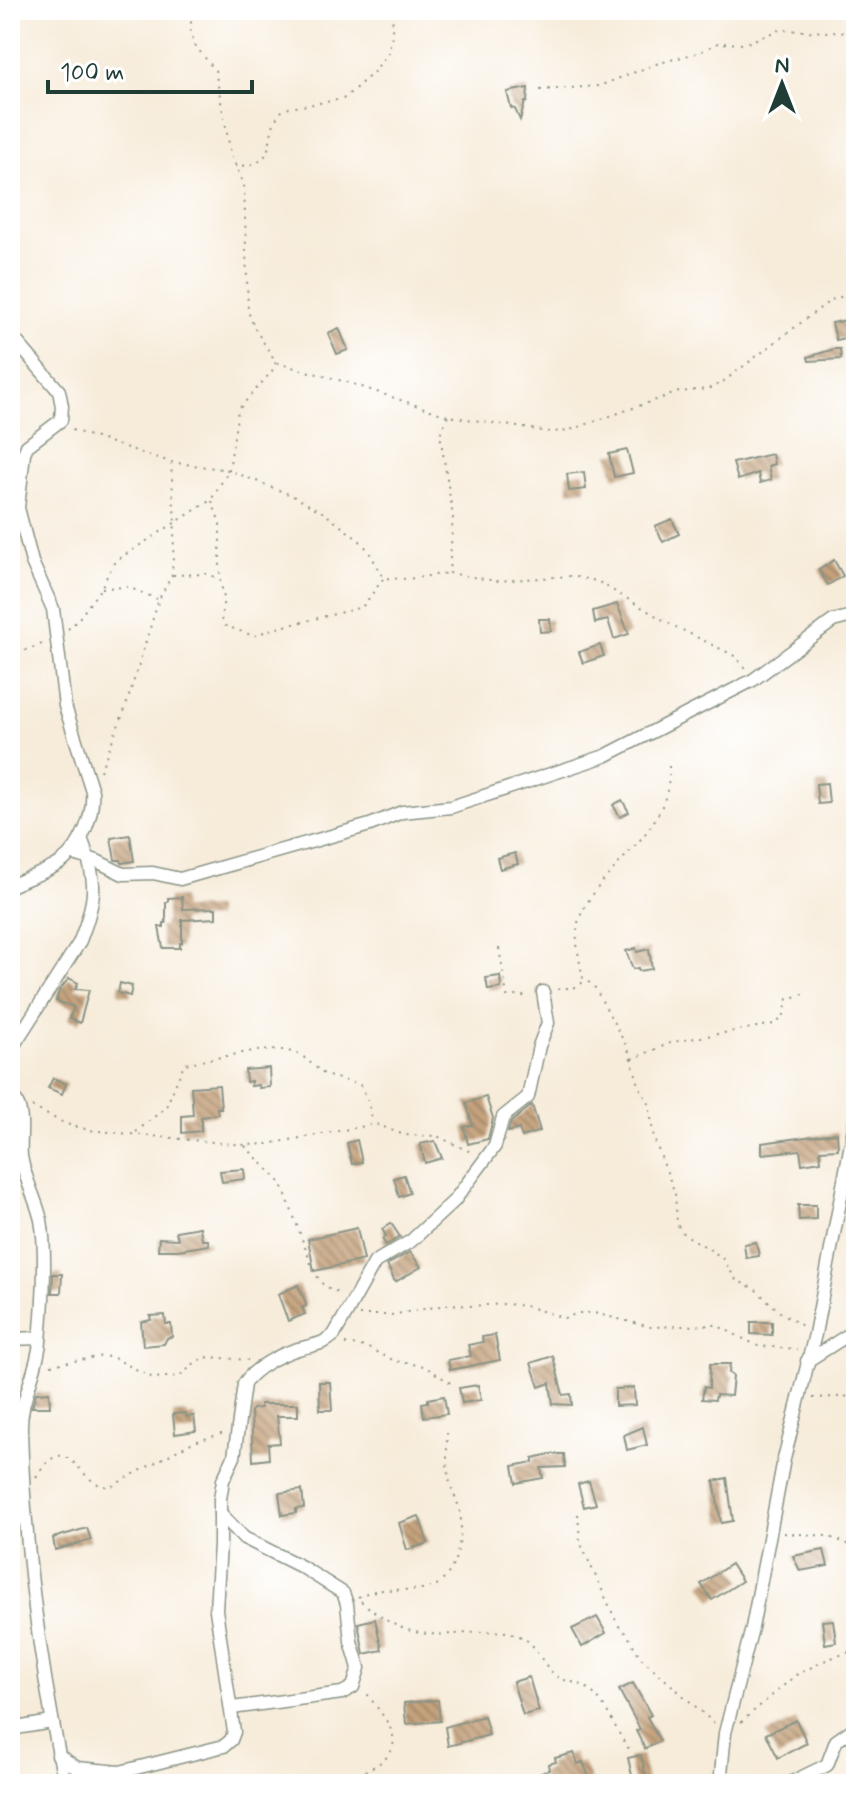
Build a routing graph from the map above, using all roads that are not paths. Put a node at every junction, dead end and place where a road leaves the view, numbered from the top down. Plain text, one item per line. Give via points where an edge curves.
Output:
1 (10, 334) edge
2 (856, 615) edge
3 (81, 838) junction
4 (71, 853) junction
5 (89, 857) junction
6 (10, 886) edge
7 (543, 992) road end
8 (10, 1051) edge
9 (13, 1097) edge
10 (856, 1117) edge
11 (856, 1330) edge
12 (40, 1338) junction
13 (10, 1339) edge
14 (808, 1356) junction
15 (220, 1513) junction
16 (232, 1708) junction
17 (52, 1722) junction
18 (856, 1727) edge
19 (10, 1729) edge
20 (58, 1755) junction
21 (65, 1784) edge
22 (720, 1784) edge
23 (788, 1784) edge

1 - 3 street via 59,391 62,406 61,420 27,446 18,508 32,562 52,603 65,706 92,791
2 - 5 street via 833,621 753,680 605,756 451,807 402,812 186,878 123,874
3 - 4 street
3 - 5 street
4 - 5 street
4 - 6 street
5 - 8 street via 95,883 79,943
7 - 15 street via 548,1023 530,1094 503,1117 486,1159 411,1241 375,1262 334,1335 292,1351 247,1380
9 - 12 street via 21,1110 22,1160 43,1236
10 - 14 street
11 - 14 street
12 - 13 street
12 - 17 street via 20,1426
14 - 22 street via 725,1733
15 - 16 street via 216,1610
15 - 16 street via 244,1538 343,1593 359,1673 353,1687 342,1693
16 - 20 street via 234,1732 224,1746 120,1772 77,1768
17 - 19 street
17 - 20 street
18 - 23 street via 836,1741 827,1765
20 - 21 street

